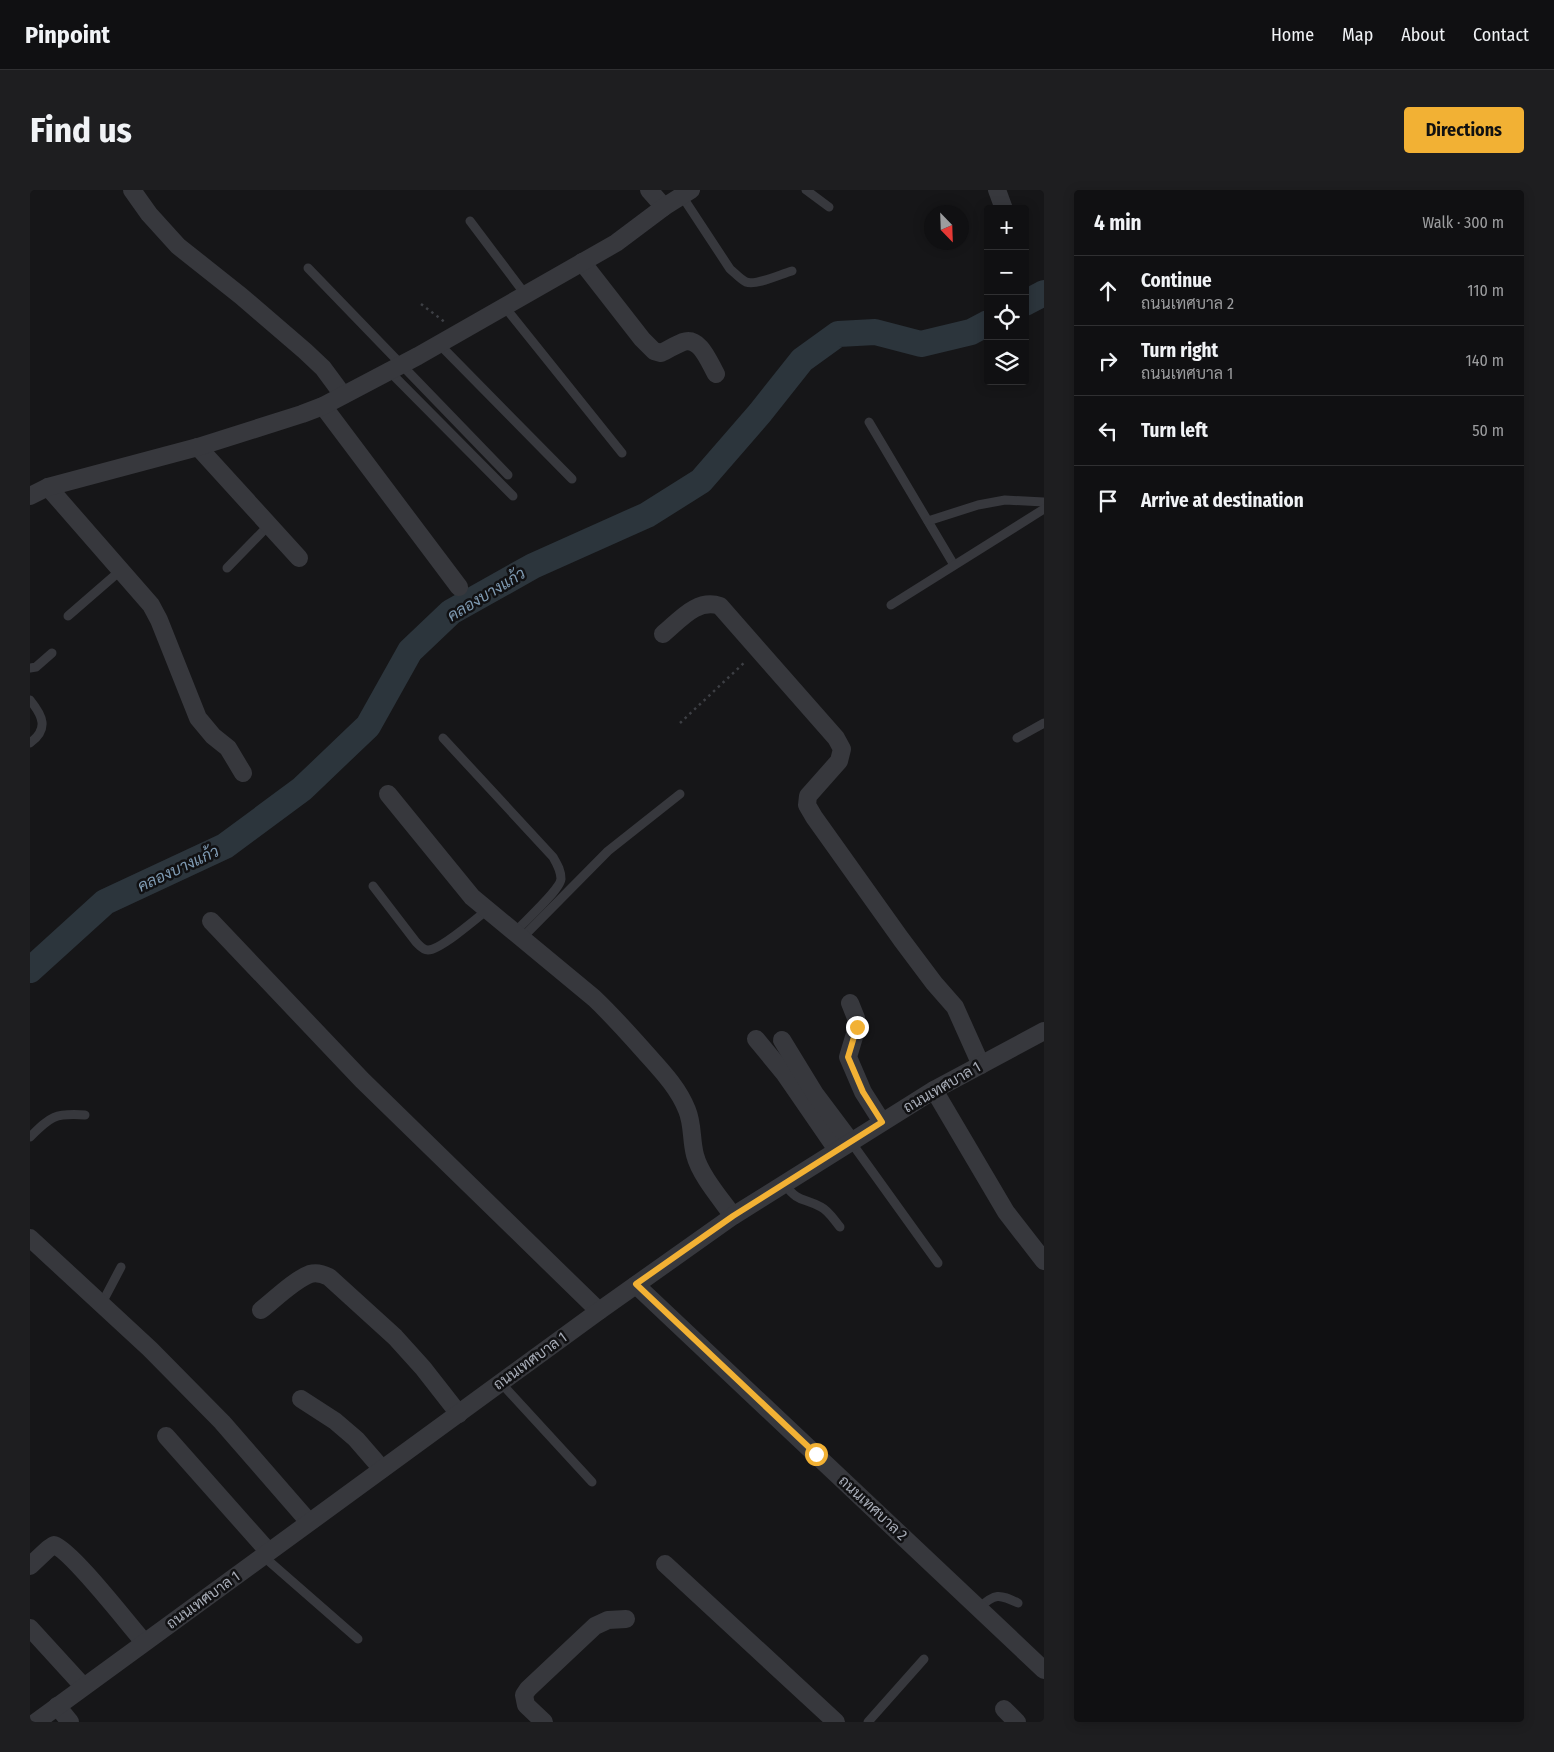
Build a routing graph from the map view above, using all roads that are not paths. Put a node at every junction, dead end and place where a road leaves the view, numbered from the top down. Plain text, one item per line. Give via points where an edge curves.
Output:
1 (132, 190) edge
2 (649, 190) edge
3 (806, 190) edge
4 (997, 190) edge
5 (683, 192) edge
6 (1003, 205) edge
7 (664, 207) junction
8 (829, 207) dead end
9 (470, 221) dead end
10 (582, 262) junction
11 (308, 268) dead end
12 (792, 270) dead end
13 (525, 294) junction
14 (504, 306) junction
15 (439, 344) junction
16 (395, 368) junction
17 (716, 374) dead end
18 (343, 395) junction
19 (323, 406) junction
20 (869, 422) dead end
21 (198, 446) junction
22 (622, 453) dead end
23 (508, 475) dead end
24 (572, 479) dead end
25 (48, 487) junction
26 (30, 496) edge
27 (513, 496) dead end
28 (1044, 502) edge
29 (1044, 509) edge
30 (928, 521) junction
31 (269, 525) junction
32 (299, 558) dead end
33 (954, 565) junction
34 (227, 568) dead end
35 (121, 570) junction
36 (459, 587) dead end
37 (891, 605) dead end
38 (68, 616) dead end
39 (664, 634) dead end
40 (52, 653) dead end
41 (30, 668) edge
42 (30, 700) edge
43 (1044, 723) edge
44 (443, 738) dead end
45 (1017, 738) dead end
46 (30, 743) edge
47 (244, 772) dead end
48 (388, 794) dead end
49 (680, 794) dead end
50 (373, 886) dead end
51 (487, 910) junction
52 (210, 921) dead end
53 (518, 935) junction
54 (850, 1003) dead end
55 (1044, 1031) edge
56 (756, 1039) dead end
57 (782, 1040) dead end
58 (981, 1065) junction
59 (934, 1090) junction
60 (85, 1115) dead end
61 (882, 1122) junction
62 (30, 1137) edge
63 (844, 1146) junction
64 (784, 1184) junction
65 (733, 1216) junction
66 (840, 1227) dead end
67 (30, 1238) edge
68 (1044, 1260) edge
69 (938, 1263) dead end
70 (121, 1267) dead end
71 (636, 1284) junction
72 (101, 1305) junction
73 (261, 1310) dead end
74 (599, 1311) junction
75 (501, 1383) junction
76 (301, 1399) dead end
77 (459, 1414) junction
78 (166, 1436) dead end
79 (382, 1469) junction
80 (592, 1482) dead end
81 (309, 1522) junction
82 (266, 1554) junction
83 (665, 1564) dead end
84 (30, 1566) edge
85 (1018, 1604) dead end
86 (979, 1608) junction
87 (626, 1619) dead end
88 (30, 1628) edge
89 (358, 1639) dead end
90 (144, 1642) junction
91 (924, 1658) dead end
92 (1044, 1670) edge
93 (83, 1686) junction
94 (57, 1706) junction
95 (1004, 1709) dead end
96 (36, 1722) edge
97 (70, 1722) edge
98 (544, 1722) edge
99 (836, 1722) edge
100 (868, 1722) edge
101 (1017, 1722) edge

1 - 18 street via 178,246 305,351 323,368
2 - 7 street
3 - 8 lane
4 - 6 street
5 - 7 street
5 - 12 lane via 730,269 740,278 747,283 756,282
7 - 10 street via 616,243
9 - 13 lane
10 - 13 street
10 - 17 street via 654,351 661,353 682,342 696,343
11 - 16 lane
13 - 14 street
14 - 15 street
14 - 22 lane
15 - 16 street
15 - 24 lane
16 - 18 street
16 - 23 lane
16 - 27 lane
18 - 19 street
19 - 21 street
19 - 36 street
20 - 30 lane
21 - 25 street
21 - 31 street
25 - 26 street
25 - 35 street
28 - 30 lane via 1005,500
29 - 33 lane
30 - 33 lane
31 - 32 street
31 - 34 lane
33 - 37 lane
35 - 38 lane
35 - 47 street via 151,605 159,620 198,718 228,748
39 - 58 street via 695,608 705,603 720,606 836,738 842,749 839,761 808,796 806,805 901,939 955,1006
40 - 41 lane via 36,667
42 - 46 lane via 42,717 42,730
43 - 45 lane
44 - 53 lane via 553,857 560,870 561,881
48 - 51 street
49 - 53 lane via 608,851
50 - 51 lane via 416,942 427,950 438,947
51 - 53 street
52 - 74 street via 362,1080
53 - 65 street via 612,1014 667,1077 687,1110 700,1166
54 - 61 street via 857,1027 848,1057 863,1092
55 - 58 street, ถนนเทศบาล 1
56 - 63 street
57 - 63 street
58 - 59 street, ถนนเทศบาล 1
59 - 61 street, ถนนเทศบาล 1
59 - 68 street via 1006,1212
60 - 62 lane via 53,1117
61 - 63 street, ถนนเทศบาล 1
63 - 64 street, ถนนเทศบาล 1
63 - 69 lane
64 - 65 street, ถนนเทศบาล 1
64 - 66 lane via 801,1200 820,1206
65 - 71 street, ถนนเทศบาล 1
67 - 72 street
70 - 72 lane
71 - 74 street, ถนนเทศบาล 1
71 - 86 street, ถนนเทศบาล 2
72 - 81 street via 222,1422
73 - 77 street via 311,1274 329,1277 395,1337
74 - 75 street, ถนนเทศบาล 1
75 - 77 street, ถนนเทศบาล 1
75 - 80 lane
76 - 79 street via 356,1439
77 - 79 street, ถนนเทศบาล 1
78 - 82 street
79 - 81 street, ถนนเทศบาล 1
81 - 82 street, ถนนเทศบาล 1
82 - 89 lane
82 - 90 street, ถนนเทศบาล 1
83 - 99 street
84 - 90 street via 54,1545 60,1547
85 - 86 lane via 1002,1596 994,1596
86 - 92 street, ถนนเทศบาล 2
87 - 98 street via 608,1620 595,1626 528,1689 524,1695 526,1705
88 - 93 street
90 - 93 street, ถนนเทศบาล 1
91 - 100 lane
93 - 94 street, ถนนเทศบาล 1
94 - 96 street, ถนนเทศบาล 1
94 - 97 street
95 - 101 street

